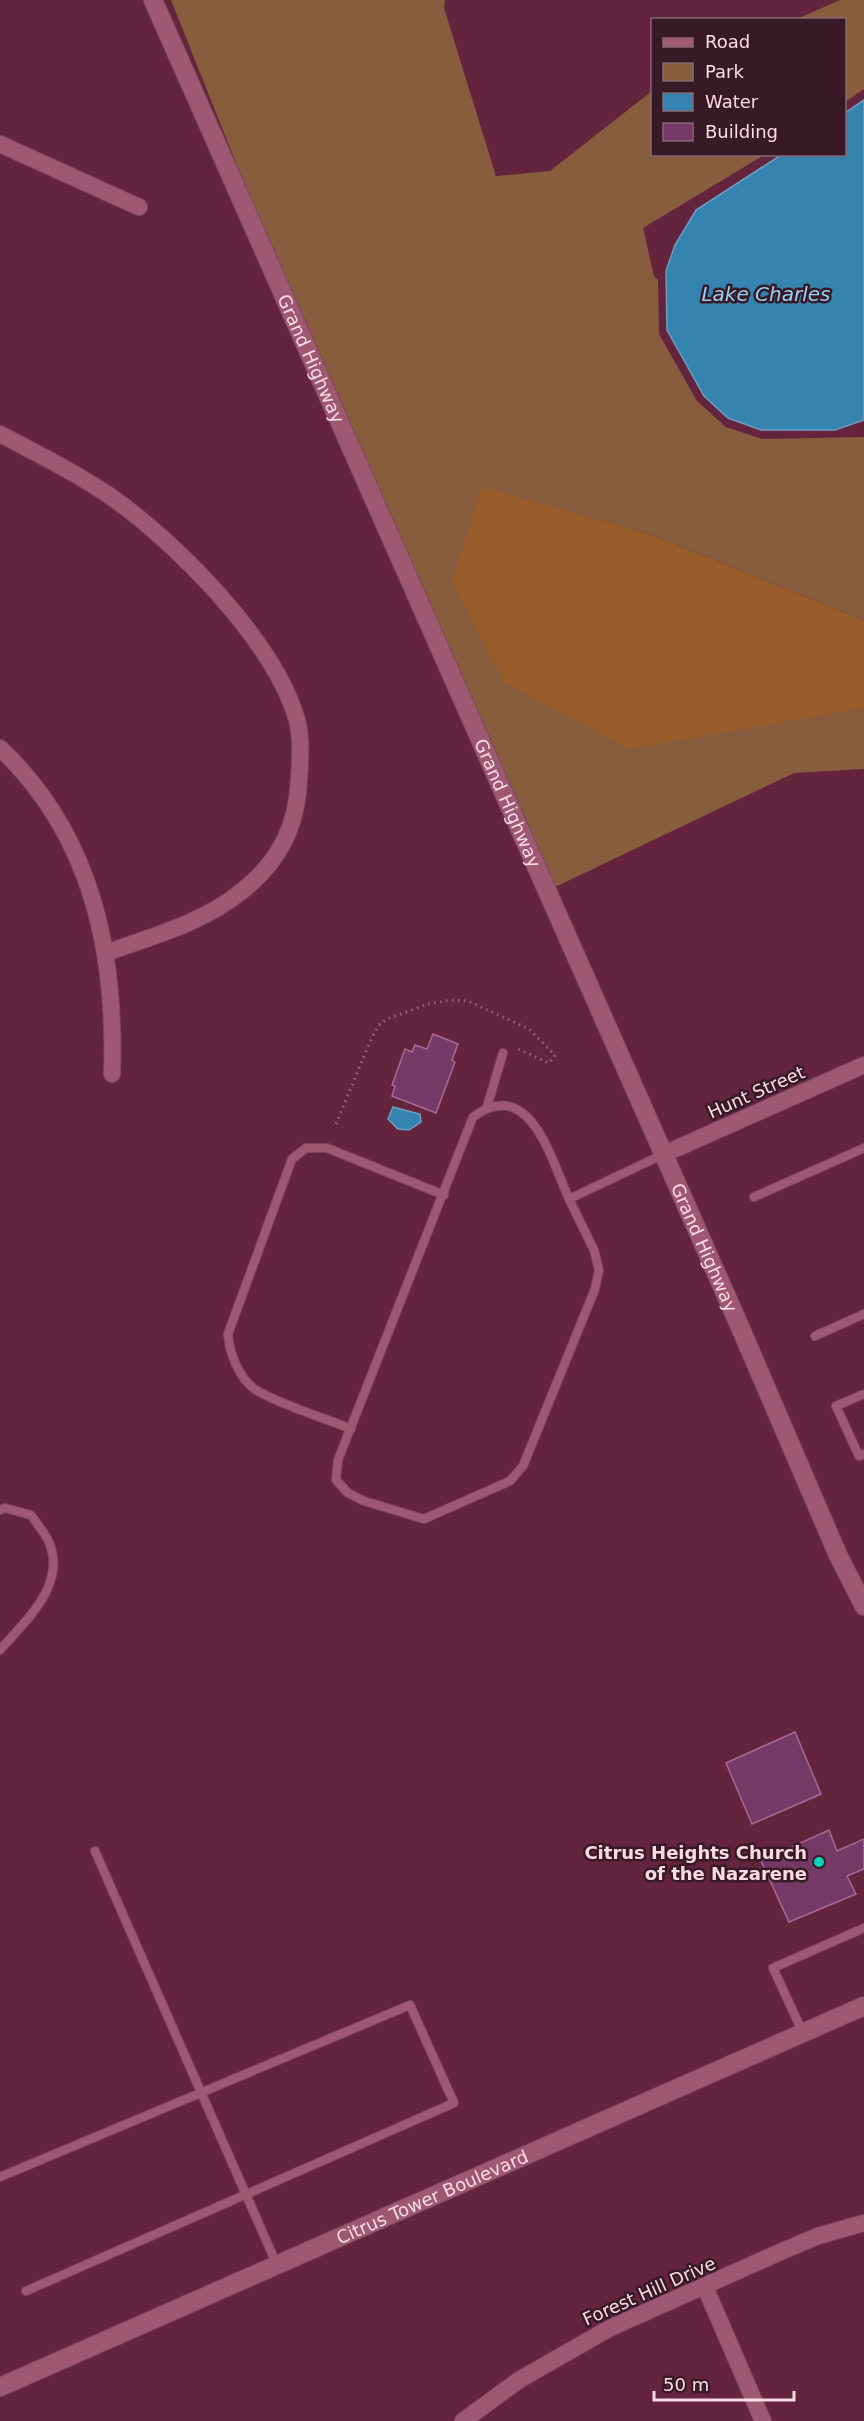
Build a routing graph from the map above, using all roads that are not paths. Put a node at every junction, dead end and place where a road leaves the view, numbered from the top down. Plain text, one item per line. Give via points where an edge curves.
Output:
1 (153, 0) edge
2 (0, 144) edge
3 (139, 207) dead end
4 (0, 434) edge
5 (0, 748) edge
6 (106, 953) junction
7 (503, 1053) dead end
8 (864, 1065) edge
9 (112, 1074) dead end
10 (487, 1107) junction
11 (864, 1148) edge
12 (664, 1154) junction
13 (444, 1195) junction
14 (754, 1197) dead end
15 (569, 1199) junction
16 (864, 1314) edge
17 (815, 1336) dead end
18 (864, 1394) edge
19 (351, 1429) junction
20 (864, 1454) edge
21 (0, 1510) edge
22 (864, 1606) edge
23 (0, 1650) edge
24 (95, 1851) dead end
25 (864, 1929) edge
26 (864, 2006) edge
27 (803, 2033) junction
28 (202, 2093) junction
29 (0, 2177) edge
30 (246, 2194) junction
31 (864, 2223) edge
32 (277, 2265) junction
33 (705, 2287) junction
34 (26, 2291) dead end
35 (0, 2387) edge
36 (464, 2421) edge
37 (763, 2421) edge

1 - 12 street, Grand Highway
2 - 3 street
4 - 6 street via 107,494 187,562 257,644 284,689 301,741 295,821 263,870 216,909 185,925
5 - 6 street via 45,799 66,835 85,874
6 - 9 street via 114,1027
7 - 10 lane
8 - 12 street, Hunt Street
10 - 13 lane via 473,1117
10 - 15 lane via 504,1103 522,1110 535,1124
11 - 14 lane
12 - 15 lane
12 - 22 street, Grand Highway via 838,1555
13 - 19 lane
13 - 19 lane via 327,1148 306,1148 292,1159 228,1334 229,1349 239,1371 254,1389
15 - 19 lane via 594,1250 599,1270 528,1455 510,1482 433,1517 414,1518 364,1501 348,1493 336,1480 338,1460
16 - 17 lane
18 - 20 lane via 836,1406 859,1456
21 - 23 lane via 31,1515 48,1540 54,1573 40,1604
24 - 28 lane
25 - 27 lane via 773,1968
26 - 27 street, Citrus Tower Boulevard
27 - 32 street, Citrus Tower Boulevard
28 - 29 lane
28 - 30 lane
28 - 30 lane via 410,2005 453,2103
30 - 32 lane
30 - 34 lane
31 - 33 street, Forest Hill Drive via 819,2236
32 - 35 street, Citrus Tower Boulevard
33 - 36 street, Forest Hill Drive via 572,2347
33 - 37 street

